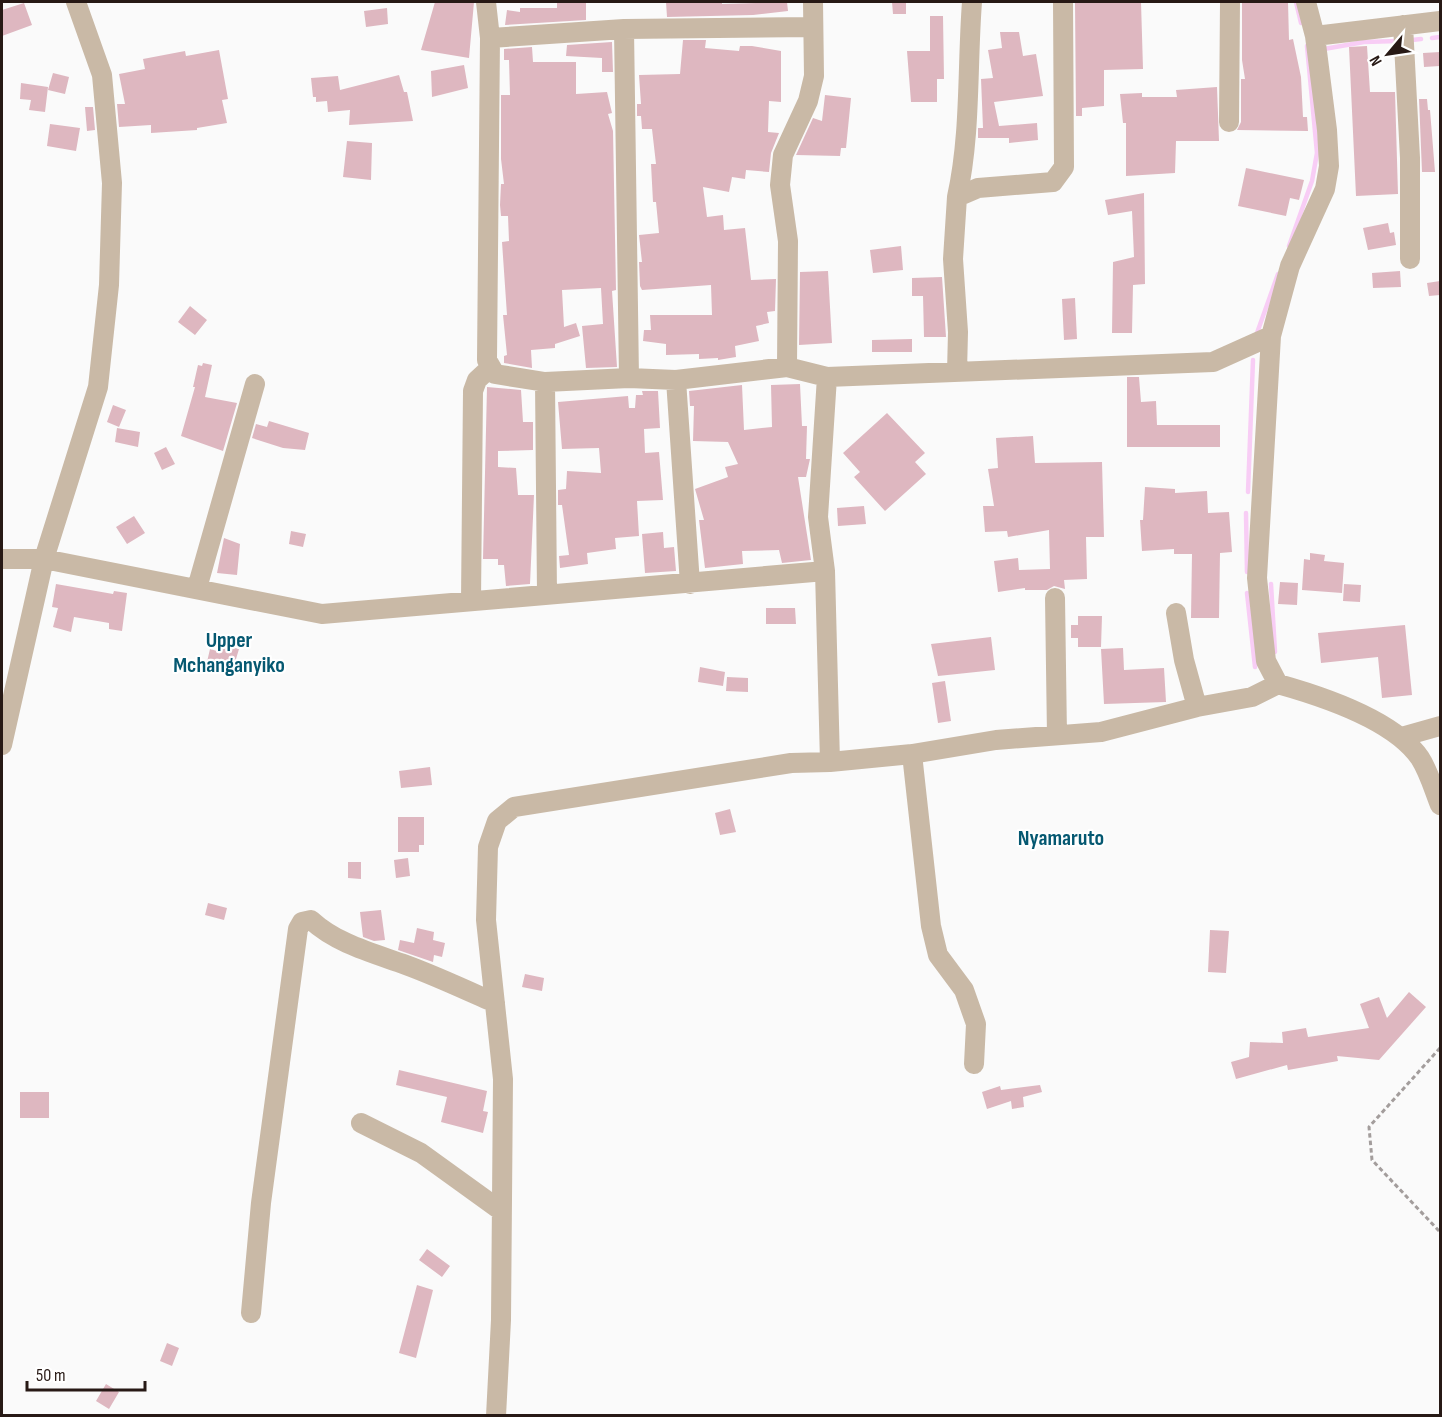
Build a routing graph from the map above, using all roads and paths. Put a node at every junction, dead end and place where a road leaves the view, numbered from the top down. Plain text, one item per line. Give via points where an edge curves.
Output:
1 (76, 2) edge
2 (486, 2) edge
3 (813, 2) edge
4 (972, 2) edge
5 (1063, 2) edge
6 (1230, 2) edge
7 (1306, 2) edge
8 (1440, 21) edge
9 (1403, 25) junction
10 (813, 27) junction
11 (624, 29) junction
12 (1315, 36) junction
13 (490, 38) junction
14 (1229, 122) dead end
15 (957, 197) junction
16 (1410, 259) dead end
17 (1271, 336) junction
18 (787, 367) junction
19 (490, 368) junction
20 (957, 372) junction
21 (827, 377) junction
22 (629, 378) junction
23 (676, 380) junction
24 (545, 382) junction
25 (255, 384) dead end
26 (2, 559) edge
27 (44, 559) junction
28 (825, 571) junction
29 (690, 584) junction
30 (196, 588) junction
31 (547, 594) junction
32 (1055, 598) dead end
33 (471, 601) junction
34 (1176, 614) dead end
35 (1278, 684) junction
36 (1197, 707) junction
37 (1440, 726) edge
38 (1057, 736) junction
39 (1401, 737) junction
40 (2, 745) edge
41 (912, 754) junction
42 (830, 762) junction
43 (1440, 805) edge
44 (495, 1003) junction
45 (1440, 1048) edge
46 (974, 1064) dead end
47 (361, 1123) dead end
48 (500, 1210) junction
49 (1440, 1232) edge
50 (251, 1313) dead end
51 (496, 1416) edge

1 - 27 street via 102,75 112,183 109,285 98,387
2 - 13 street
3 - 10 street
4 - 15 street via 965,160
5 - 15 street via 1064,167 1053,182 978,188
6 - 14 street
7 - 12 street
8 - 9 street
9 - 12 street
9 - 16 street via 1410,158
10 - 11 street
10 - 18 street via 814,76 808,101 783,155 780,185 788,241
11 - 13 street
11 - 22 street
12 - 17 street via 1329,166 1325,189 1290,266
13 - 19 street via 486,339
15 - 20 street via 953,259
17 - 20 street via 1213,362
17 - 35 street via 1257,578 1266,661
18 - 21 street
18 - 23 street
19 - 24 street via 495,374
19 - 33 street via 477,380 473,392
20 - 21 street
21 - 28 street via 818,517
22 - 23 street
22 - 24 street
23 - 29 street
24 - 31 street
25 - 30 street
26 - 27 street
27 - 30 street
27 - 40 street
28 - 29 street
28 - 42 street
29 - 31 street
30 - 33 street via 322,614
31 - 33 street
32 - 38 street
34 - 36 street
35 - 36 street via 1252,697
35 - 39 street via 1325,697
36 - 38 street via 1101,732
37 - 39 street
38 - 41 street via 960,744
39 - 43 street via 1420,759
41 - 42 street
41 - 46 street via 931,926 938,955 964,990 976,1024
42 - 44 street via 791,763 514,807 497,820 488,847 486,920
44 - 48 street via 502,1079
44 - 50 street via 407,965 360,950 310,920 302,922 261,1203
45 - 49 path via 1370,1127 1372,1160
47 - 48 street via 421,1153
48 - 51 street via 501,1320

